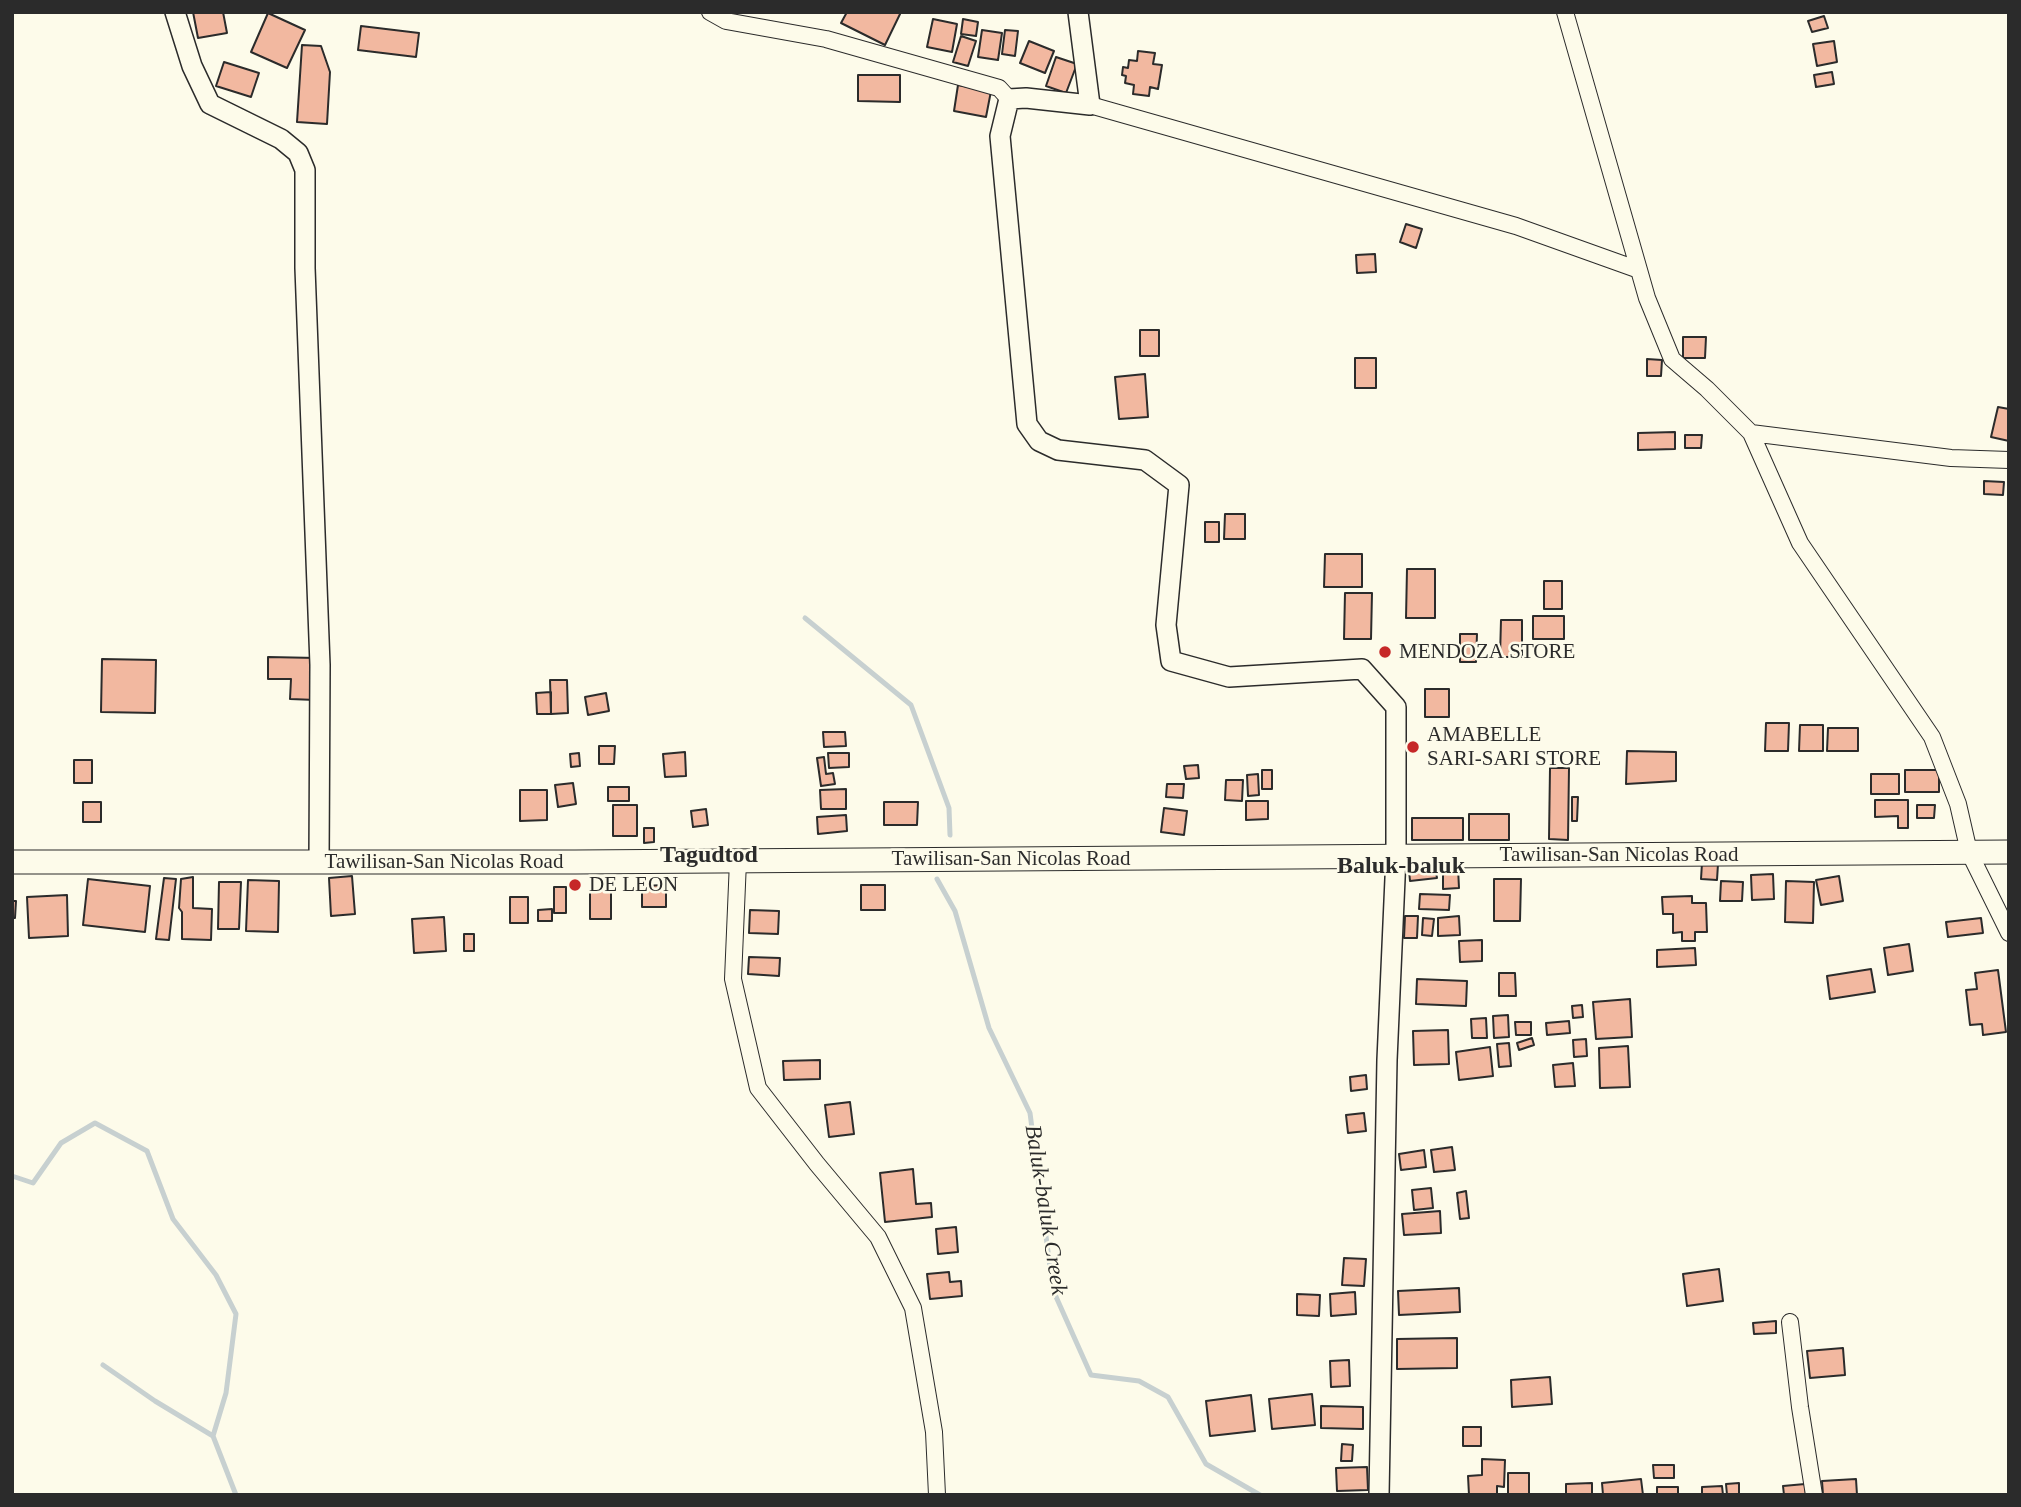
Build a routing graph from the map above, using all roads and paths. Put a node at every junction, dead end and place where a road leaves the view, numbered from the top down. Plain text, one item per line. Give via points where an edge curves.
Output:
1 (175, 12) edge
2 (710, 12) edge
3 (1078, 12) edge
4 (1565, 12) edge
5 (1009, 99) junction
6 (1090, 105) junction
7 (1639, 270) junction
8 (1751, 433) junction
9 (2009, 460) edge
10 (1969, 852) junction
11 (2009, 852) edge
12 (1396, 856) junction
13 (12, 862) edge
14 (318, 862) junction
15 (738, 862) junction
16 (2009, 933) edge
17 (1790, 1322) dead end
18 (937, 1495) edge
19 (1379, 1495) edge
20 (1814, 1495) edge

1 - 14 street via 210,104 281,139 298,153 305,170 320,665
2 - 5 street via 726,21 826,39 986,84 999,88
3 - 6 street
4 - 7 street
5 - 6 street
5 - 12 street via 1000,136 1027,424 1039,441 1058,450 1145,460 1179,485 1166,625 1171,661 1229,677 1362,669 1396,707
6 - 7 street via 1516,226
7 - 8 street via 1672,359
8 - 9 street via 1951,458
8 - 10 street via 1800,543 1932,737 1958,804
10 - 11 main road, Tawilisan-San Nicolas Road
10 - 12 main road, Tawilisan-San Nicolas Road
10 - 16 street
12 - 15 main road, Tawilisan-San Nicolas Road
12 - 19 street via 1387,1060
13 - 14 main road, Tawilisan-San Nicolas Road
14 - 15 main road, Tawilisan-San Nicolas Road
15 - 18 street via 733,979 758,1088 877,1237 913,1308 934,1432
17 - 20 street

